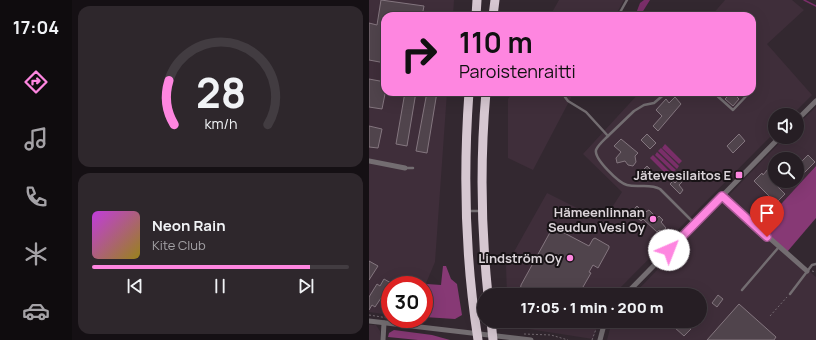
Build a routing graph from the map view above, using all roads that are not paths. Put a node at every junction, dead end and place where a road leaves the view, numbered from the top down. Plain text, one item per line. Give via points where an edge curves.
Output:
1 (477, 0) edge
2 (495, 0) edge
3 (627, 0) edge
4 (476, 12) edge
5 (494, 12) edge
6 (620, 12) edge
7 (469, 96) edge
8 (486, 96) edge
9 (566, 96) edge
10 (662, 96) edge
11 (717, 96) edge
12 (746, 96) edge
13 (816, 101) edge
14 (804, 113) edge
15 (608, 136) junction
16 (773, 144) edge
17 (369, 161) edge
18 (405, 168) joint
19 (413, 168) dead end
20 (722, 196) junction
21 (466, 211) junction
22 (483, 211) junction
23 (695, 224) junction
24 (778, 248) junction
25 (816, 264) edge
26 (807, 271) junction
27 (487, 288) edge
28 (632, 288) edge
29 (742, 290) dead end
30 (791, 294) road end
31 (369, 322) edge
32 (381, 323) edge
33 (384, 328) edge
34 (426, 328) edge
35 (492, 328) edge
36 (603, 328) edge
37 (383, 340) edge
38 (478, 340) edge
39 (493, 340) edge
40 (531, 340) edge
41 (600, 340) edge

1 - 4 highway
2 - 5 highway
3 - 6 lane
7 - 21 highway
8 - 22 highway
9 - 15 lane via 568,101 586,112
10 - 15 lane via 654,103 634,111
11 - 12 lane via 733,110
13 - 14 street
15 - 23 lane via 596,151 599,161 627,185 655,186 660,189
16 - 20 street
17 - 18 street
18 - 19 lane
20 - 23 street
20 - 24 street
21 - 22 lane
21 - 38 highway via 472,300
22 - 27 highway
23 - 28 street
24 - 26 street
24 - 29 lane
25 - 26 lane via 812,264
26 - 30 lane
31 - 32 street
33 - 37 street
34 - 40 street
35 - 39 highway
36 - 41 street

